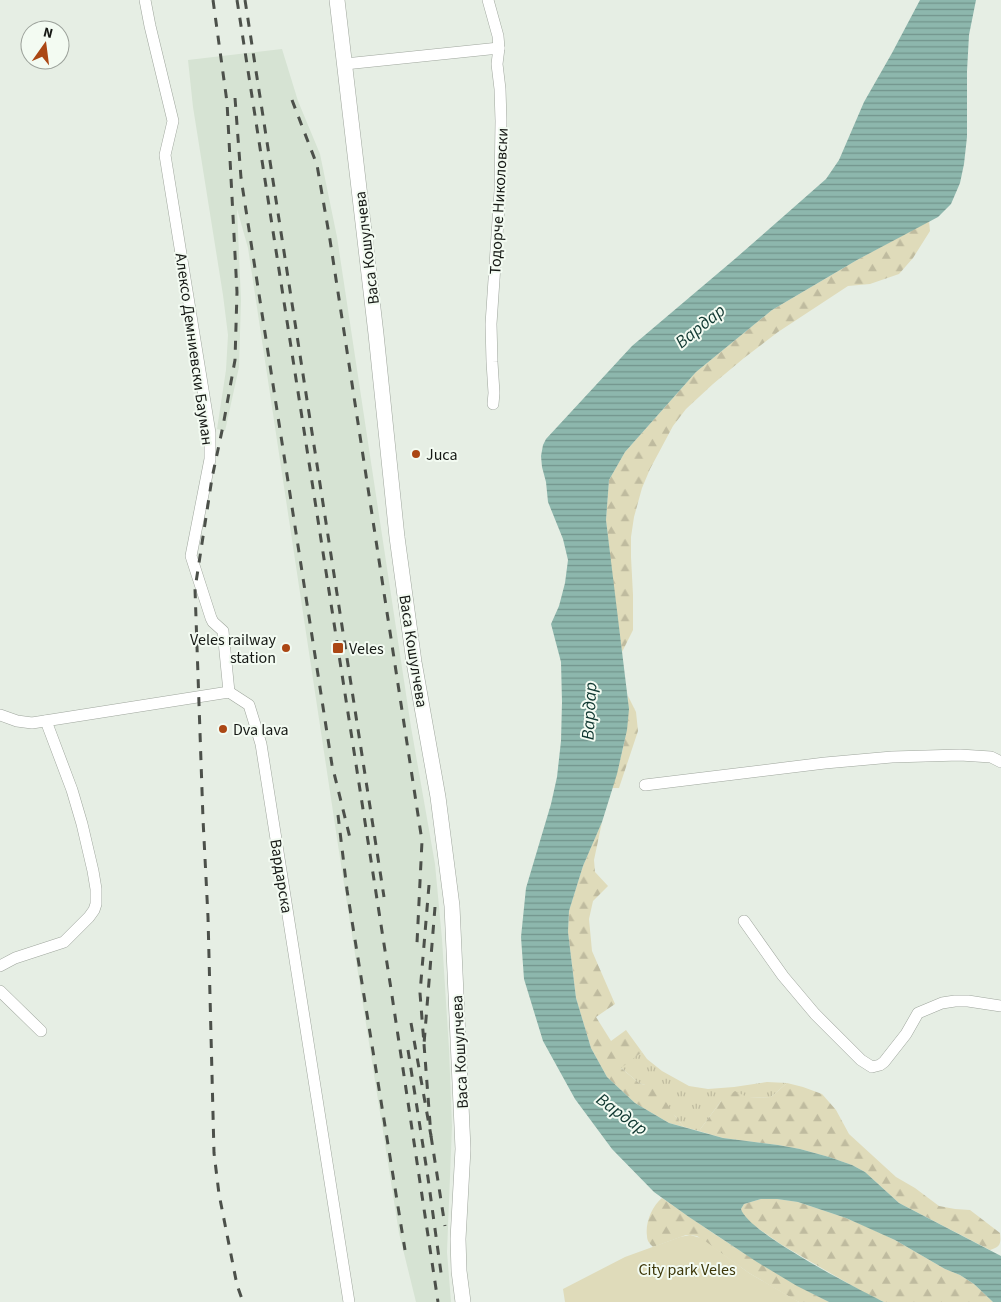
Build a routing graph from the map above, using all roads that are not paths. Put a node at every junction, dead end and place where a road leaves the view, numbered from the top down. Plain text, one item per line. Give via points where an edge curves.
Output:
1 (145, 0) edge
2 (337, 0) edge
3 (488, 0) edge
4 (499, 48) junction
5 (345, 64) junction
6 (493, 404) dead end
7 (229, 692) junction
8 (0, 715) edge
9 (46, 721) junction
10 (1001, 762) edge
11 (646, 785) dead end
12 (744, 921) dead end
13 (0, 966) edge
14 (0, 991) edge
15 (1001, 1006) edge
16 (41, 1031) dead end
17 (349, 1302) edge
18 (463, 1302) edge

1 - 7 street, Алексо Демниевски Бауман via 173,121 165,155 210,433 210,459 191,556 211,618 223,631
2 - 5 main road, Васа Кошулчева
3 - 4 street, Тодорче Николовски
4 - 5 street
4 - 6 street, Тодорче Николовски via 497,64 502,121 491,324
5 - 18 main road, Васа Кошулчева via 397,537 452,906 463,1149 458,1239
7 - 9 street
7 - 17 street, Вардарска via 249,705 261,744
8 - 9 street via 32,723
9 - 13 street via 82,824 93,871 96,904 89,917 64,942
10 - 11 street via 990,757 960,755 892,757
12 - 15 street via 815,1014 872,1067 884,1062 918,1013 955,1001
14 - 16 street

